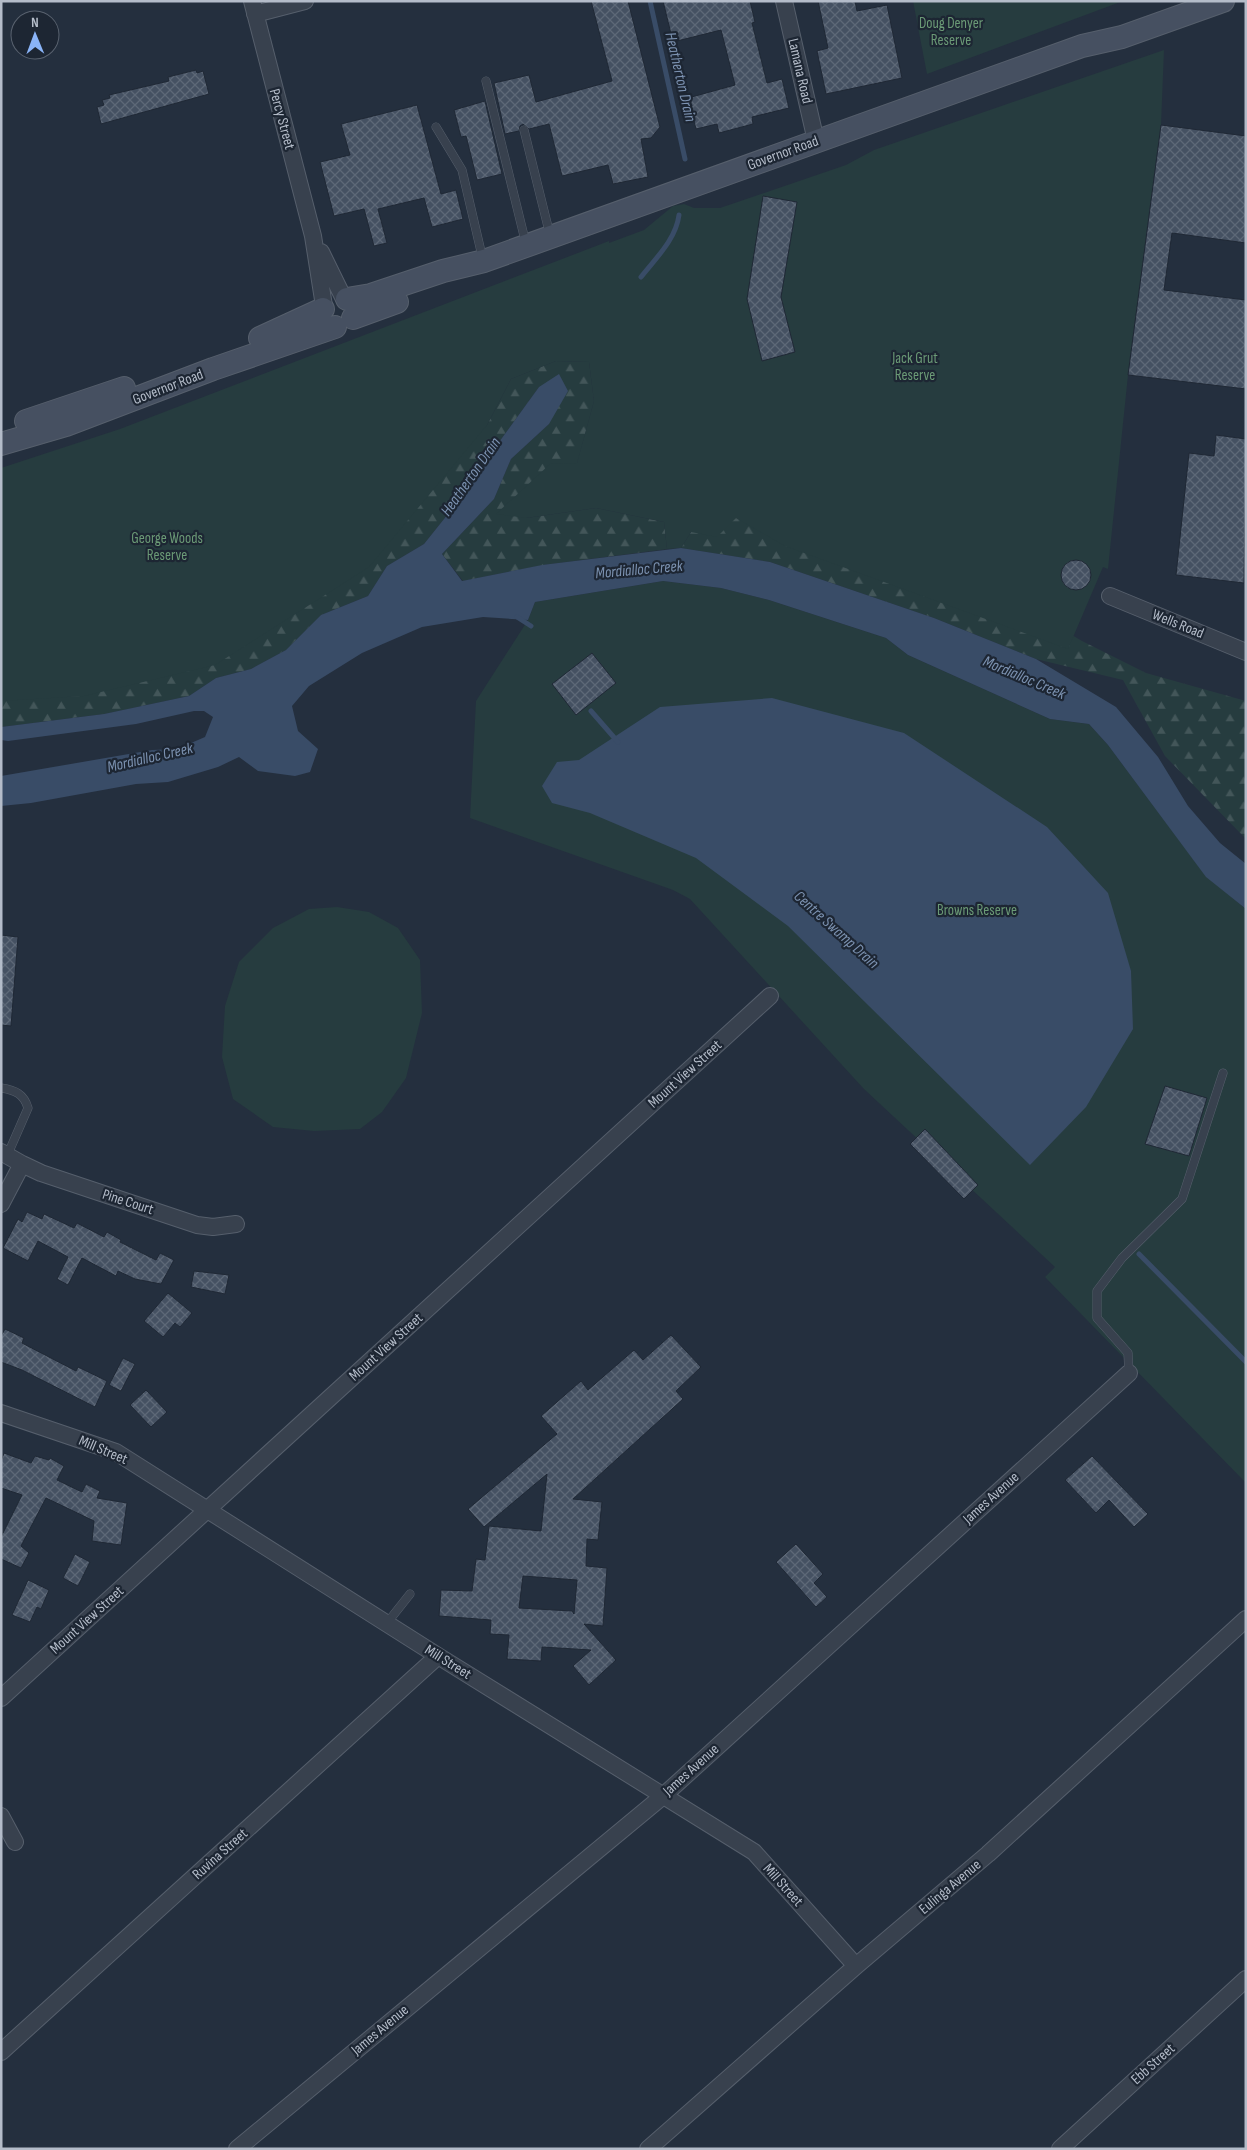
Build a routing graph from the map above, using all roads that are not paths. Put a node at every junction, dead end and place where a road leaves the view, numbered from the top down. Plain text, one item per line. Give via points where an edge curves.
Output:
1 (305, 1) edge
2 (784, 1) edge
3 (1185, 1) edge
4 (1223, 1) edge
5 (253, 8) edge
6 (1082, 46) junction
7 (486, 81) dead end
8 (436, 126) dead end
9 (524, 130) dead end
10 (816, 141) junction
11 (550, 237) junction
12 (527, 245) junction
13 (484, 261) junction
14 (338, 309) junction
15 (1, 428) edge
16 (1, 444) edge
17 (1110, 596) dead end
18 (1246, 652) edge
19 (770, 996) dead end
20 (1223, 1073) dead end
21 (1, 1088) edge
22 (4, 1154) edge
23 (22, 1164) junction
24 (1, 1204) edge
25 (236, 1224) dead end
26 (1129, 1373) joint
27 (1, 1413) edge
28 (208, 1510) junction
29 (410, 1594) dead end
30 (1246, 1619) edge
31 (387, 1623) junction
32 (438, 1656) junction
33 (1, 1698) edge
34 (663, 1796) junction
35 (1, 1816) edge
36 (15, 1842) dead end
37 (856, 1966) junction
38 (1245, 1982) edge
39 (1, 2052) edge
40 (237, 2149) edge
41 (648, 2149) edge
42 (1060, 2149) edge

1 - 5 street
2 - 10 street, Lamana Road
3 - 6 street, Governor Road via 1119,26
4 - 6 street, Governor Road via 1122,37
5 - 14 street, Percy Street via 313,236
6 - 10 street, Governor Road
7 - 12 lane
8 - 13 lane via 462,170
9 - 11 lane
10 - 11 street, Governor Road
11 - 12 street, Governor Road
12 - 13 street, Governor Road
13 - 14 street, Governor Road via 443,271
14 - 15 street, Governor Road
14 - 16 street, Governor Road via 213,369 66,425
17 - 18 street, Wells Road
19 - 28 street, Mount View Street
20 - 26 lane via 1182,1199 1122,1258 1096,1291 1097,1318 1128,1353
21 - 22 lane via 20,1093 28,1108
22 - 23 street, Pine Court
23 - 24 street
23 - 25 street, Pine Court via 197,1225
26 - 34 street, James Avenue
27 - 28 street, Mill Street via 116,1452
28 - 31 street, Mill Street
28 - 33 street, Mount View Street
29 - 31 lane
30 - 37 street, Eulinga Avenue via 988,1854
31 - 32 street, Mill Street
32 - 34 street, Mill Street
32 - 39 street, Ruvina Street
34 - 37 street, Mill Street via 754,1852
34 - 40 street, James Avenue
35 - 36 street
37 - 41 street, Eulinga Avenue
38 - 42 street, Ebb Street

